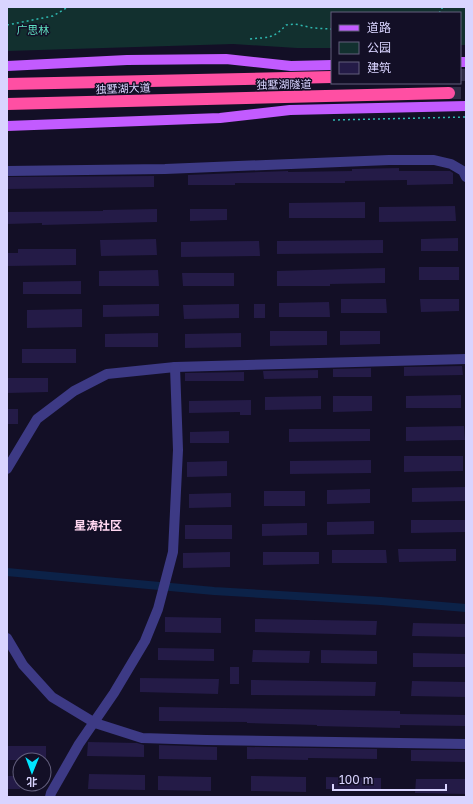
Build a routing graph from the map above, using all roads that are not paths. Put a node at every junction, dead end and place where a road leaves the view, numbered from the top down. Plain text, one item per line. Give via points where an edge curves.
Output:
1 (331, 65) edge
2 (7, 66) edge
3 (331, 77) edge
4 (240, 78) joint
5 (7, 84) edge
6 (448, 93) tunnel mouth
7 (241, 98) joint
8 (7, 104) edge
9 (466, 106) edge
10 (7, 126) edge
11 (7, 171) edge
12 (466, 177) edge
13 (466, 359) edge
14 (174, 367) junction
15 (7, 469) edge
16 (7, 638) edge
17 (94, 723) junction
18 (466, 744) edge
19 (50, 797) edge

1 - 2 main road via 291,66 218,59 127,60
3 - 4 highway, 独墅湖隧道
4 - 5 highway, 独墅湖大道
6 - 7 highway, 独墅湖隧道
7 - 8 highway, 独墅湖大道
9 - 10 main road via 290,110 220,118
11 - 12 street via 165,169 434,160 452,164 463,171
13 - 14 street
14 - 15 street via 107,374 74,391 37,419
14 - 17 street via 178,450 173,552 158,609 145,641
16 - 17 street via 23,665 52,697
17 - 18 street via 142,738
17 - 19 street via 79,744

